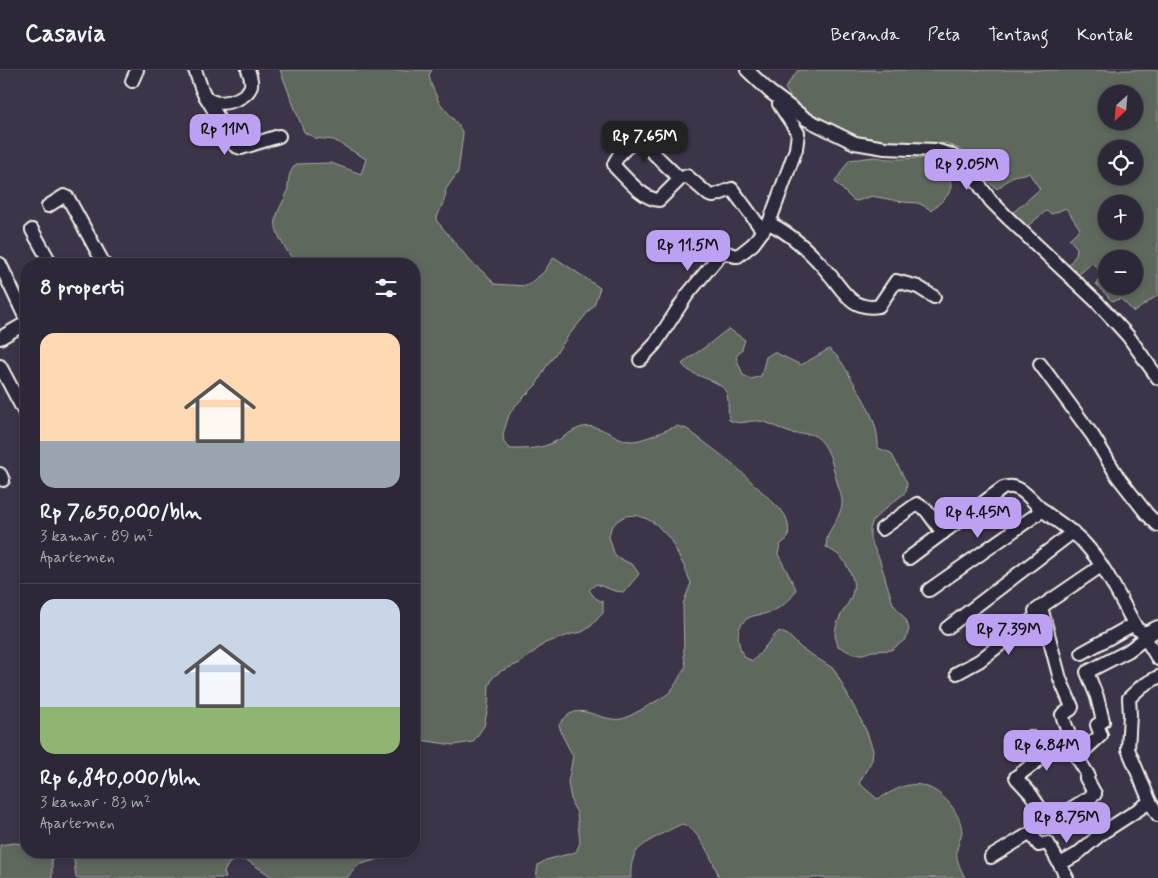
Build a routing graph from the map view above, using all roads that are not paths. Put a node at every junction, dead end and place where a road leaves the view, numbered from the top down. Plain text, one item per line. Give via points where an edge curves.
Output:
1 (196, 70) edge
2 (248, 70) edge
3 (747, 70) edge
4 (770, 92) junction
5 (206, 97) junction
6 (279, 136) dead end
7 (680, 179) junction
8 (48, 206) dead end
9 (766, 227) junction
10 (32, 230) dead end
11 (48, 258) edge
12 (101, 258) edge
13 (0, 264) edge
14 (934, 297) dead end
15 (20, 306) edge
16 (20, 326) edge
17 (0, 338) edge
18 (640, 360) dead end
19 (1040, 364) dead end
20 (0, 366) edge
21 (1158, 378) edge
22 (20, 404) edge
23 (1042, 510) junction
24 (1158, 525) edge
25 (882, 529) dead end
26 (1073, 532) junction
27 (942, 533) junction
28 (909, 558) dead end
29 (1101, 566) junction
30 (928, 590) dead end
31 (1042, 610) junction
32 (1018, 623) dead end
33 (1134, 624) junction
34 (1158, 627) edge
35 (947, 628) dead end
36 (1146, 639) junction
37 (1082, 653) dead end
38 (1158, 659) edge
39 (957, 674) dead end
40 (1158, 677) edge
41 (1030, 737) dead end
42 (1077, 756) junction
43 (1150, 802) junction
44 (1083, 803) junction
45 (1158, 815) edge
46 (1049, 821) junction
47 (1102, 833) junction
48 (1031, 834) junction
49 (991, 857) dead end
50 (1060, 864) junction
51 (1067, 878) edge

1 - 5 street
2 - 5 street via 252,83 250,90 242,96 228,102 214,102
3 - 4 street
4 - 9 street via 798,133 796,149
4 - 21 street via 806,119 855,142 885,148 935,150 958,159 1030,241 1097,302 1128,336
5 - 6 street via 235,146 241,148
7 - 7 street via 659,200 653,200 614,164 634,141 641,141
7 - 9 street via 689,176 713,196 732,189
8 - 12 street via 64,196 68,198
9 - 14 street via 785,231 796,240 856,303 879,306 896,281 918,287
9 - 18 street via 738,256 725,252 720,256
10 - 11 street
13 - 15 street
16 - 17 street
19 - 24 street via 1093,436 1118,477
20 - 22 street
23 - 26 street
23 - 27 street via 1020,489 1010,486
23 - 30 street
25 - 27 street via 917,504 926,510
26 - 29 street
26 - 35 street
27 - 28 street
29 - 31 street
29 - 33 street
31 - 32 street
31 - 39 street via 979,661
31 - 42 street via 1060,679 1072,707 1062,715
33 - 34 street via 1136,629 1145,633
33 - 37 street
34 - 36 street
36 - 38 street
36 - 42 street via 1087,672 1104,721 1096,725 1101,735
40 - 43 street via 1129,698 1128,747
41 - 46 street via 1044,756 1016,777
42 - 44 street via 1095,793
43 - 45 street
43 - 47 street
44 - 46 street
44 - 47 street
46 - 48 street
47 - 50 street
48 - 49 street
48 - 50 street via 1039,845 1048,842
50 - 51 street

